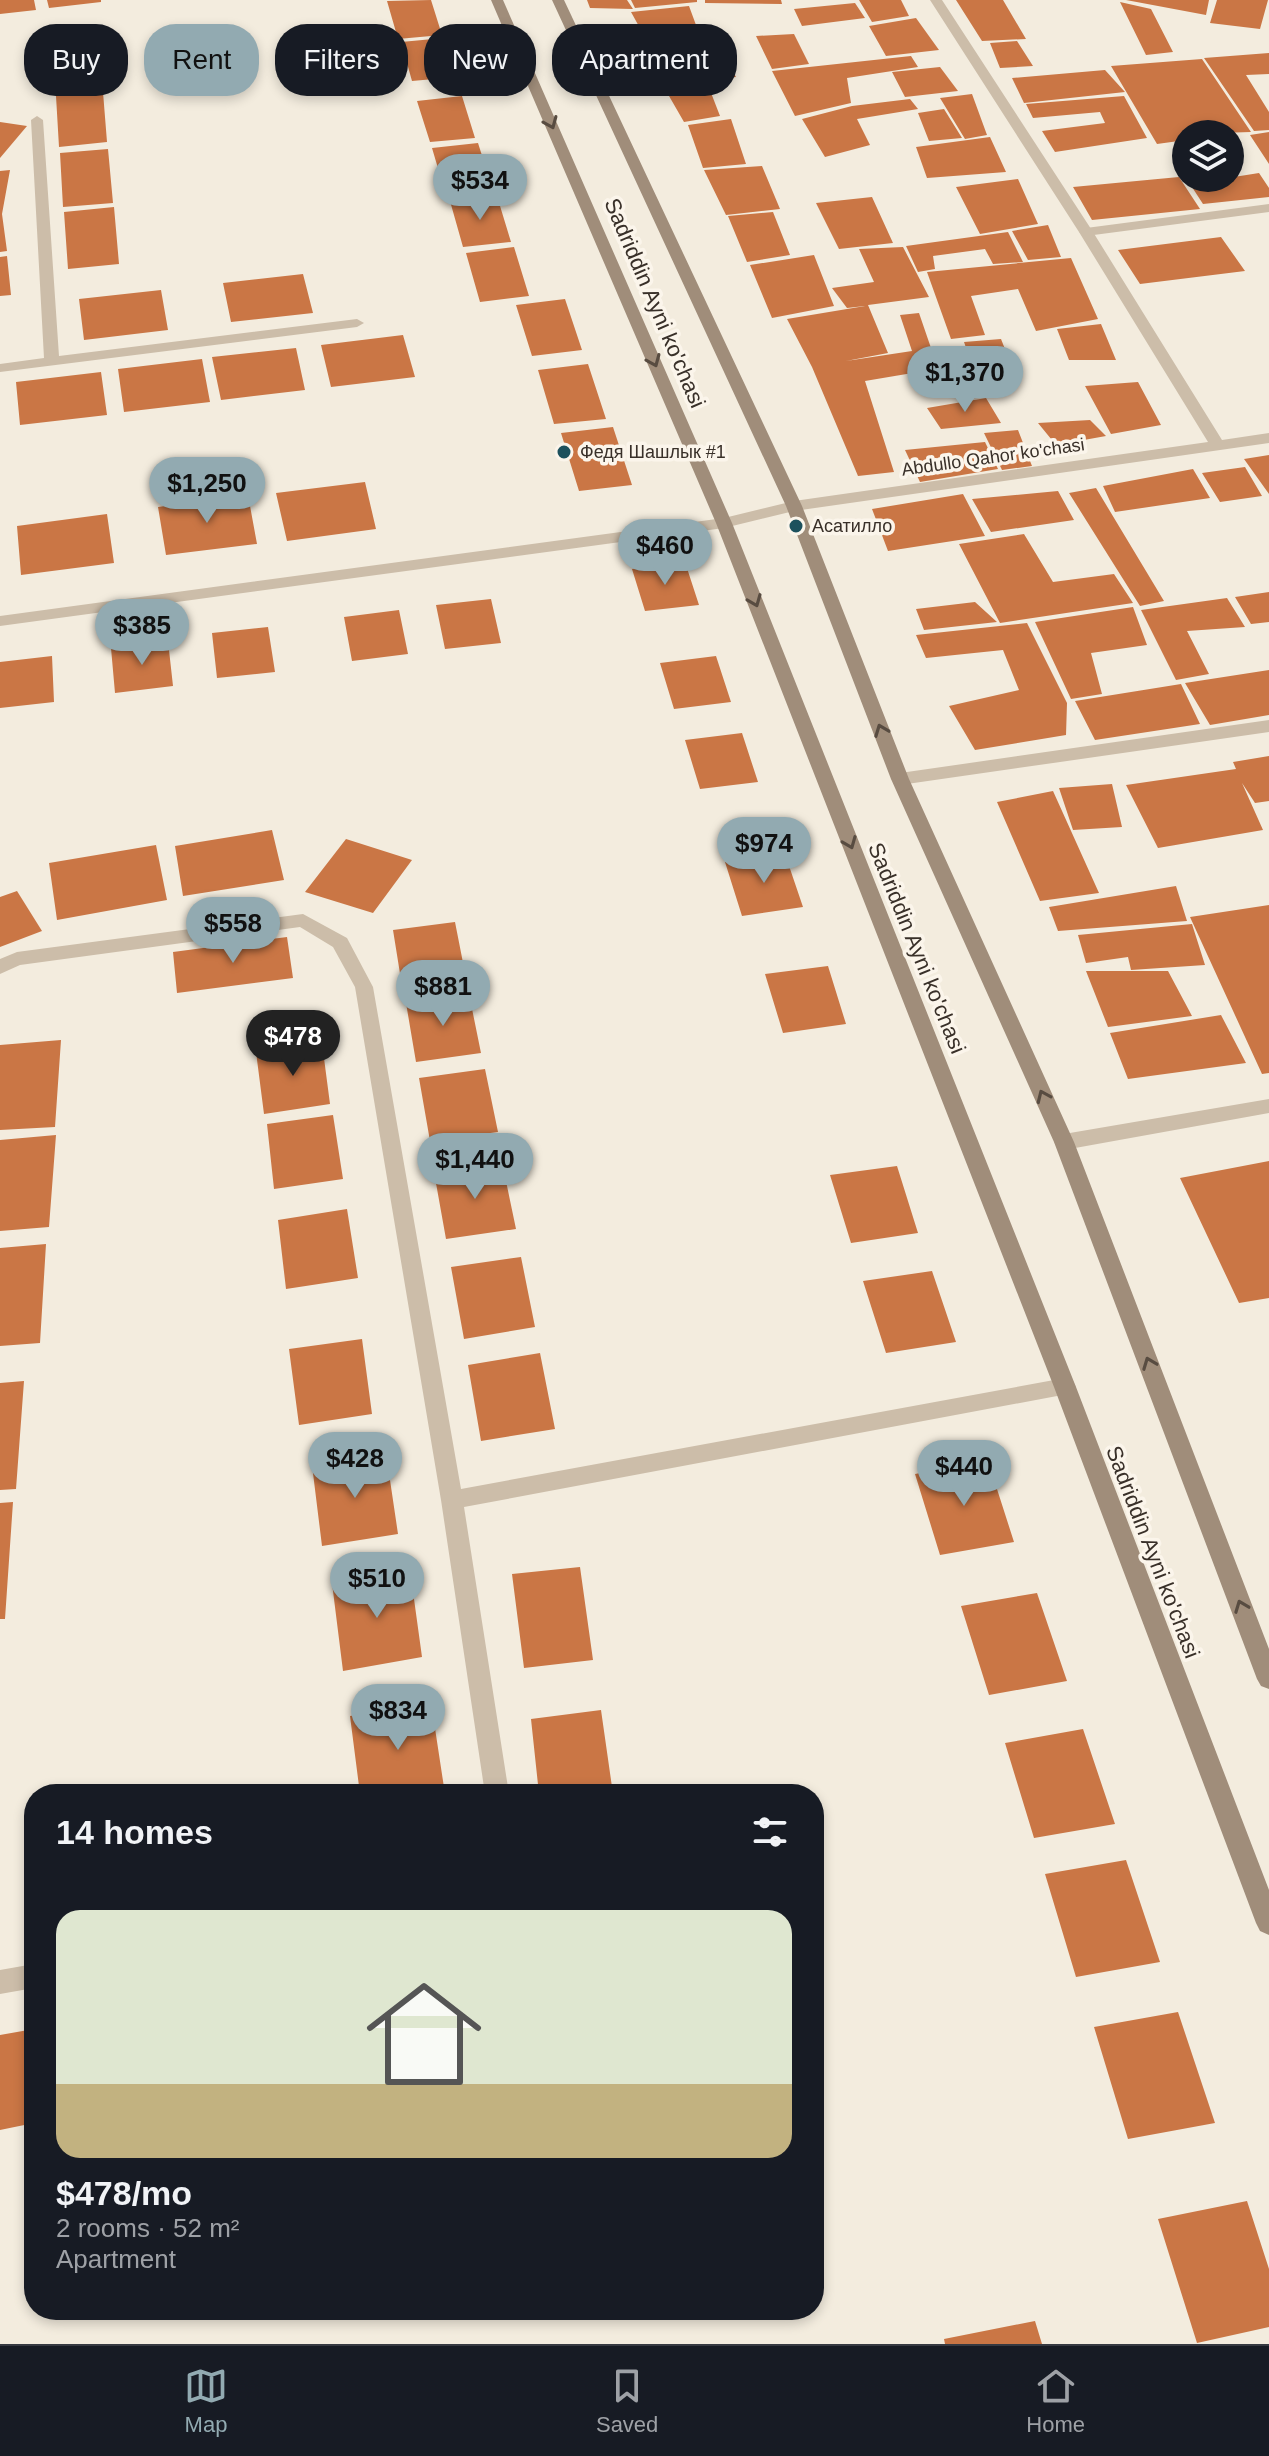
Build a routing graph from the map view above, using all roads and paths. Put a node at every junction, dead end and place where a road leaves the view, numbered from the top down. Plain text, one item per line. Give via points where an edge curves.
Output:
1 (497, 0) edge
2 (558, 0) edge
3 (936, 0) edge
4 (37, 120) dead end
5 (1269, 208) edge
6 (1086, 232) junction
7 (357, 323) dead end
8 (52, 362) junction
9 (0, 368) edge
10 (1269, 438) edge
11 (1217, 445) junction
12 (794, 506) junction
13 (724, 523) junction
14 (0, 621) edge
15 (1269, 726) edge
16 (900, 779) junction
17 (0, 967) edge
18 (1269, 1106) edge
19 (1064, 1142) junction
20 (1065, 1387) junction
21 (452, 1500) junction
22 (1269, 1679) edge
23 (495, 1784) edge
24 (1269, 1923) edge
25 (24, 1978) edge
26 (0, 1982) edge

1 -> 13 main road, Sadriddin Ayni ko'chasi
2 - 12 main road, Sadriddin Ayni ko'chasi
3 - 6 street
4 - 8 street
5 - 6 street
6 - 11 street
7 - 8 street
8 - 9 street
10 - 11 street, Abdullo Qahor ko'chasi
11 - 12 street, Abdullo Qahor ko'chasi
12 - 13 street, Abdullo Qahor ko'chasi
16 -> 12 main road, Sadriddin Ayni ko'chasi
13 - 14 street, Abdullo Qahor ko'chasi
13 -> 20 main road, Sadriddin Ayni ko'chasi
15 - 16 street
19 -> 16 main road, Sadriddin Ayni ko'chasi
17 - 21 street via 17,959 303,920 340,943 364,987
18 - 19 street
22 -> 19 main road, Sadriddin Ayni ko'chasi
20 - 21 street
20 - 24 main road, Sadriddin Ayni ko'chasi
21 - 23 street
25 - 26 street

